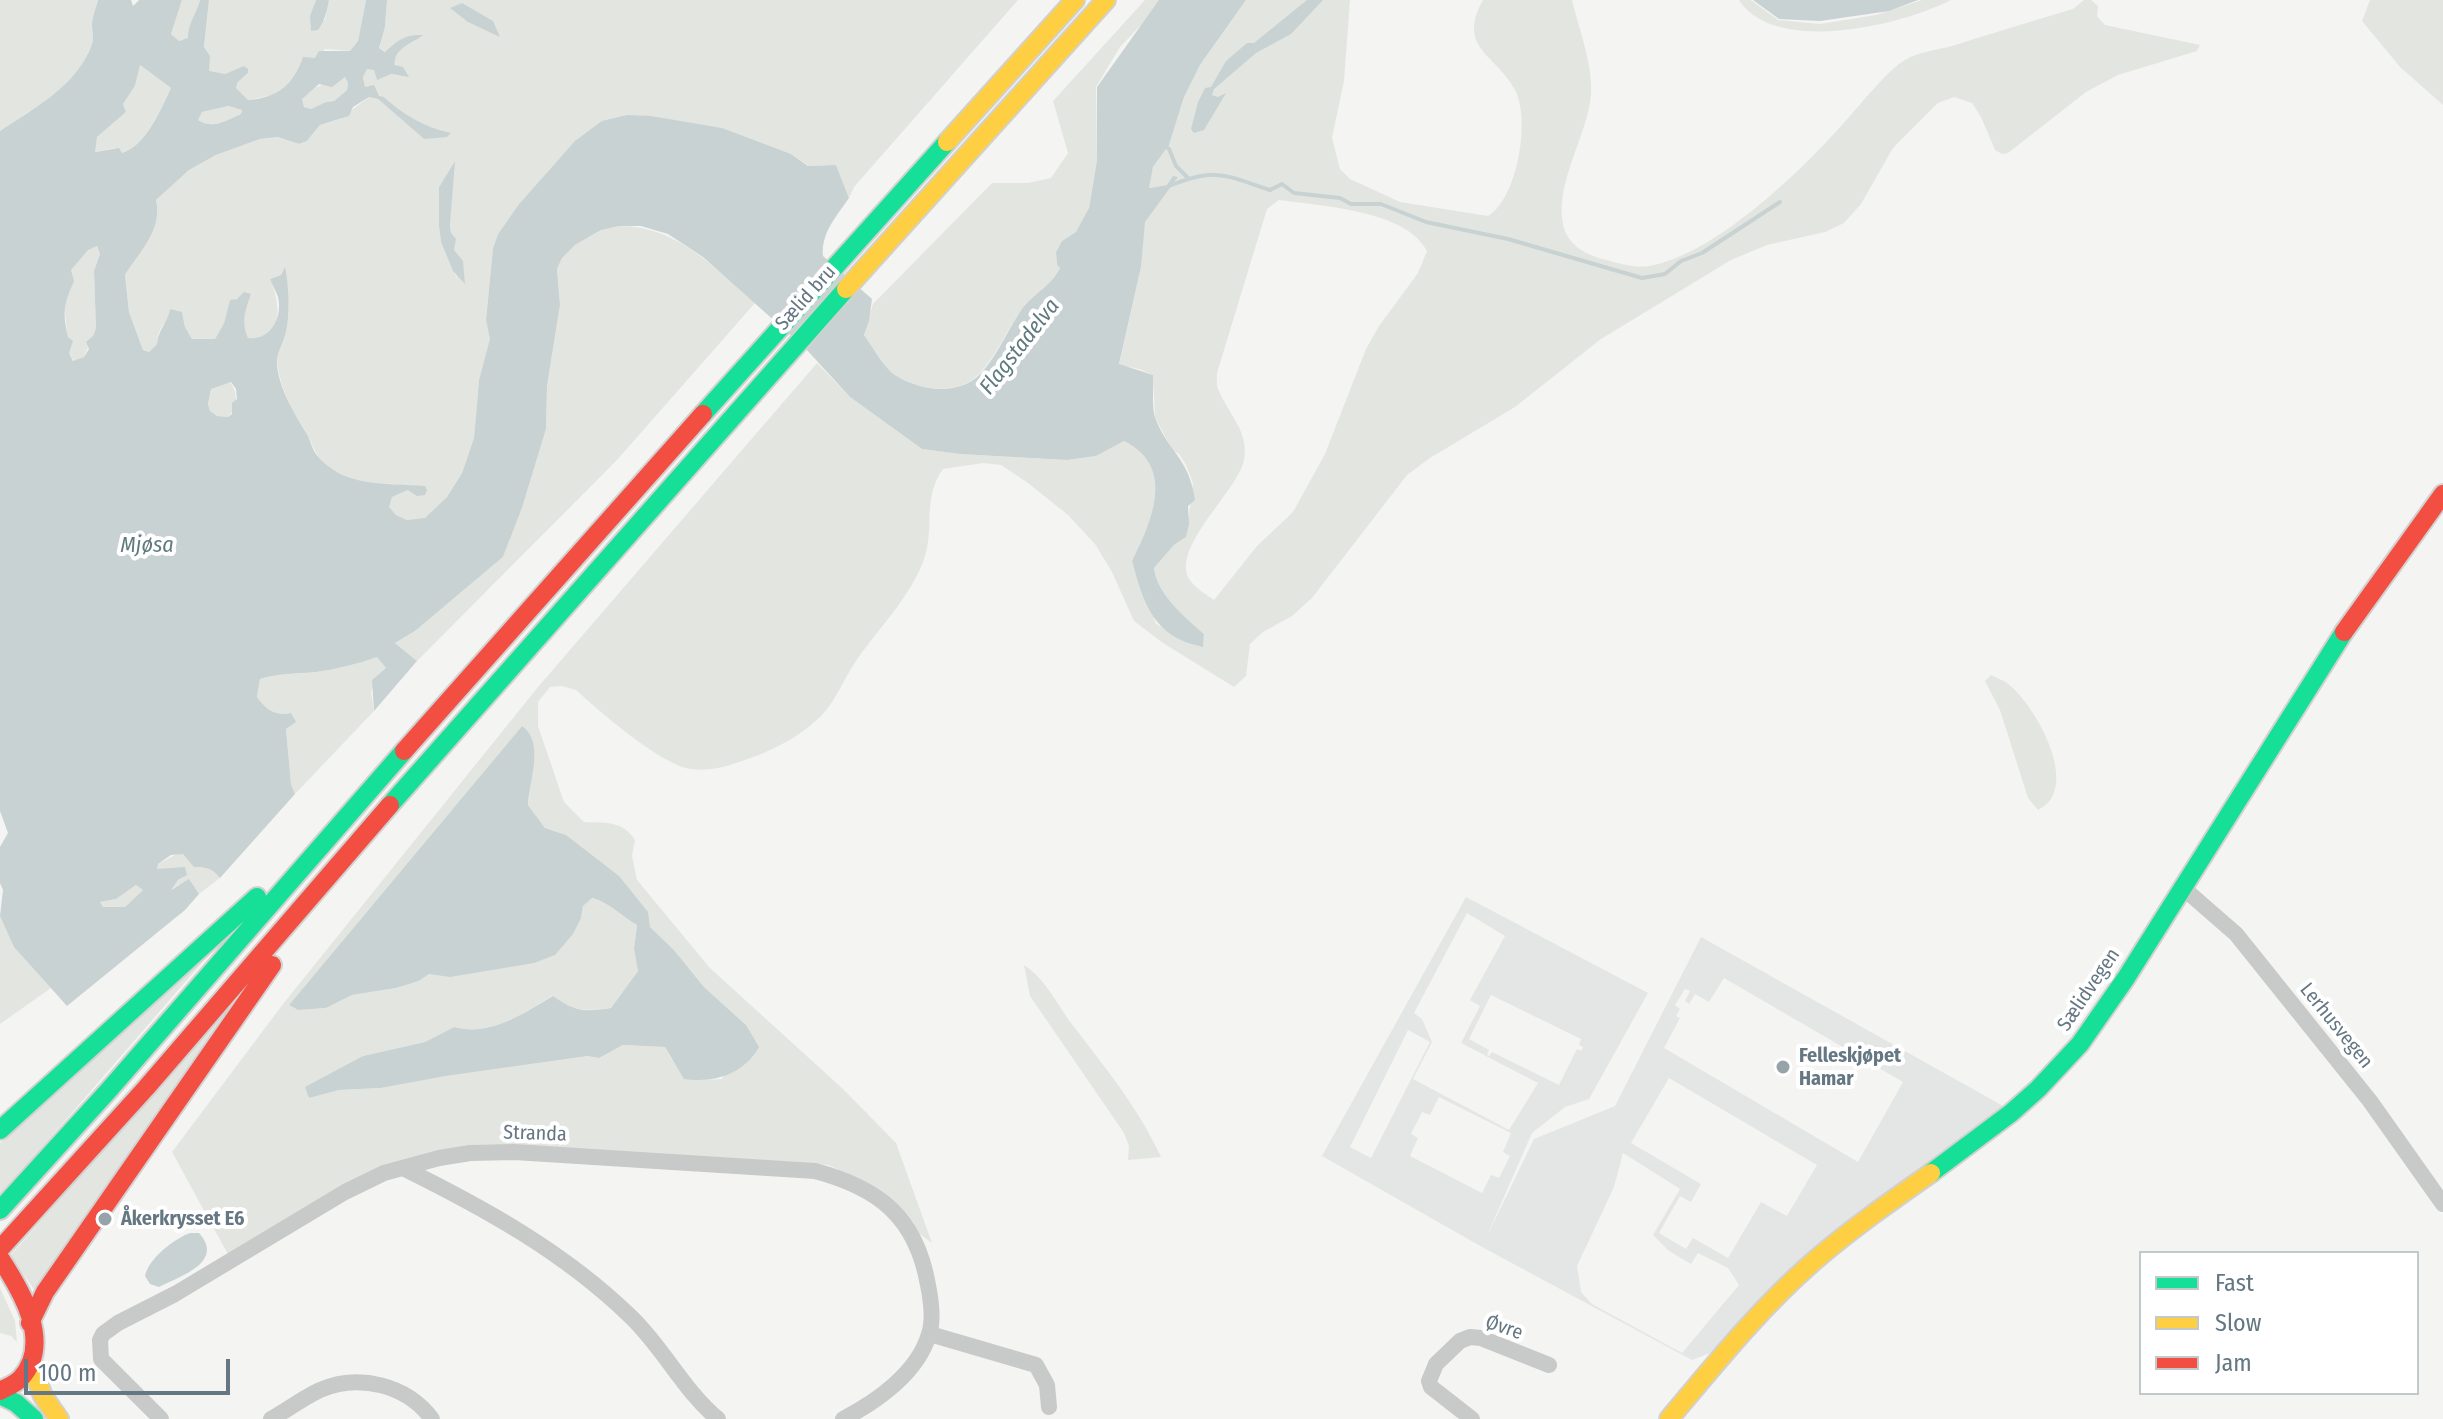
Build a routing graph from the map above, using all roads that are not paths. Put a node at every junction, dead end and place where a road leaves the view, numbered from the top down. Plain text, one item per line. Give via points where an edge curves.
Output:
1 (1075, 0) edge
2 (1106, 0) edge
3 (2443, 494) edge
4 (318, 851) junction
5 (336, 867) junction
6 (2182, 887) junction
7 (0, 1130) edge
8 (403, 1168) junction
9 (2443, 1204) edge
10 (0, 1210) edge
11 (0, 1249) edge
12 (0, 1258) edge
13 (30, 1323) junction
14 (930, 1334) junction
15 (1549, 1365) dead end
16 (32, 1367) junction
17 (0, 1393) edge
18 (1049, 1407) dead end
19 (34, 1419) edge
20 (59, 1419) edge
21 (161, 1419) edge
22 (271, 1419) edge
23 (432, 1419) edge
24 (718, 1419) edge
25 (843, 1419) edge
26 (1472, 1419) edge
27 (1669, 1419) edge

1 - 4 main road, Sælid bru
2 - 5 main road, Sælid bru via 862,268
3 - 6 main road, Sælidvegen via 2384,572
4 - 7 main road via 264,891
4 - 10 main road
5 - 11 main road
5 - 13 main road via 45,1292
6 - 9 street, Lerhusvegen via 2236,934 2362,1090
6 - 27 main road, Sælidvegen via 2100,1016 2062,1065 2020,1106 1821,1254 1747,1327
8 - 14 street, Stranda via 470,1153 514,1152 785,1168 839,1177 875,1194 906,1227 926,1272
8 - 21 street, Stranda via 345,1192 103,1334 101,1359
8 - 24 street via 495,1215 582,1275 630,1316
12 - 13 main road via 22,1296
13 - 16 main road
14 - 18 street via 1036,1365 1047,1385
14 - 25 street via 891,1387
15 - 26 street, Øvre via 1481,1338 1460,1341 1436,1364 1429,1381
16 - 17 main road
16 - 20 main road
17 - 19 main road
22 - 23 street via 319,1391 357,1382 408,1396

